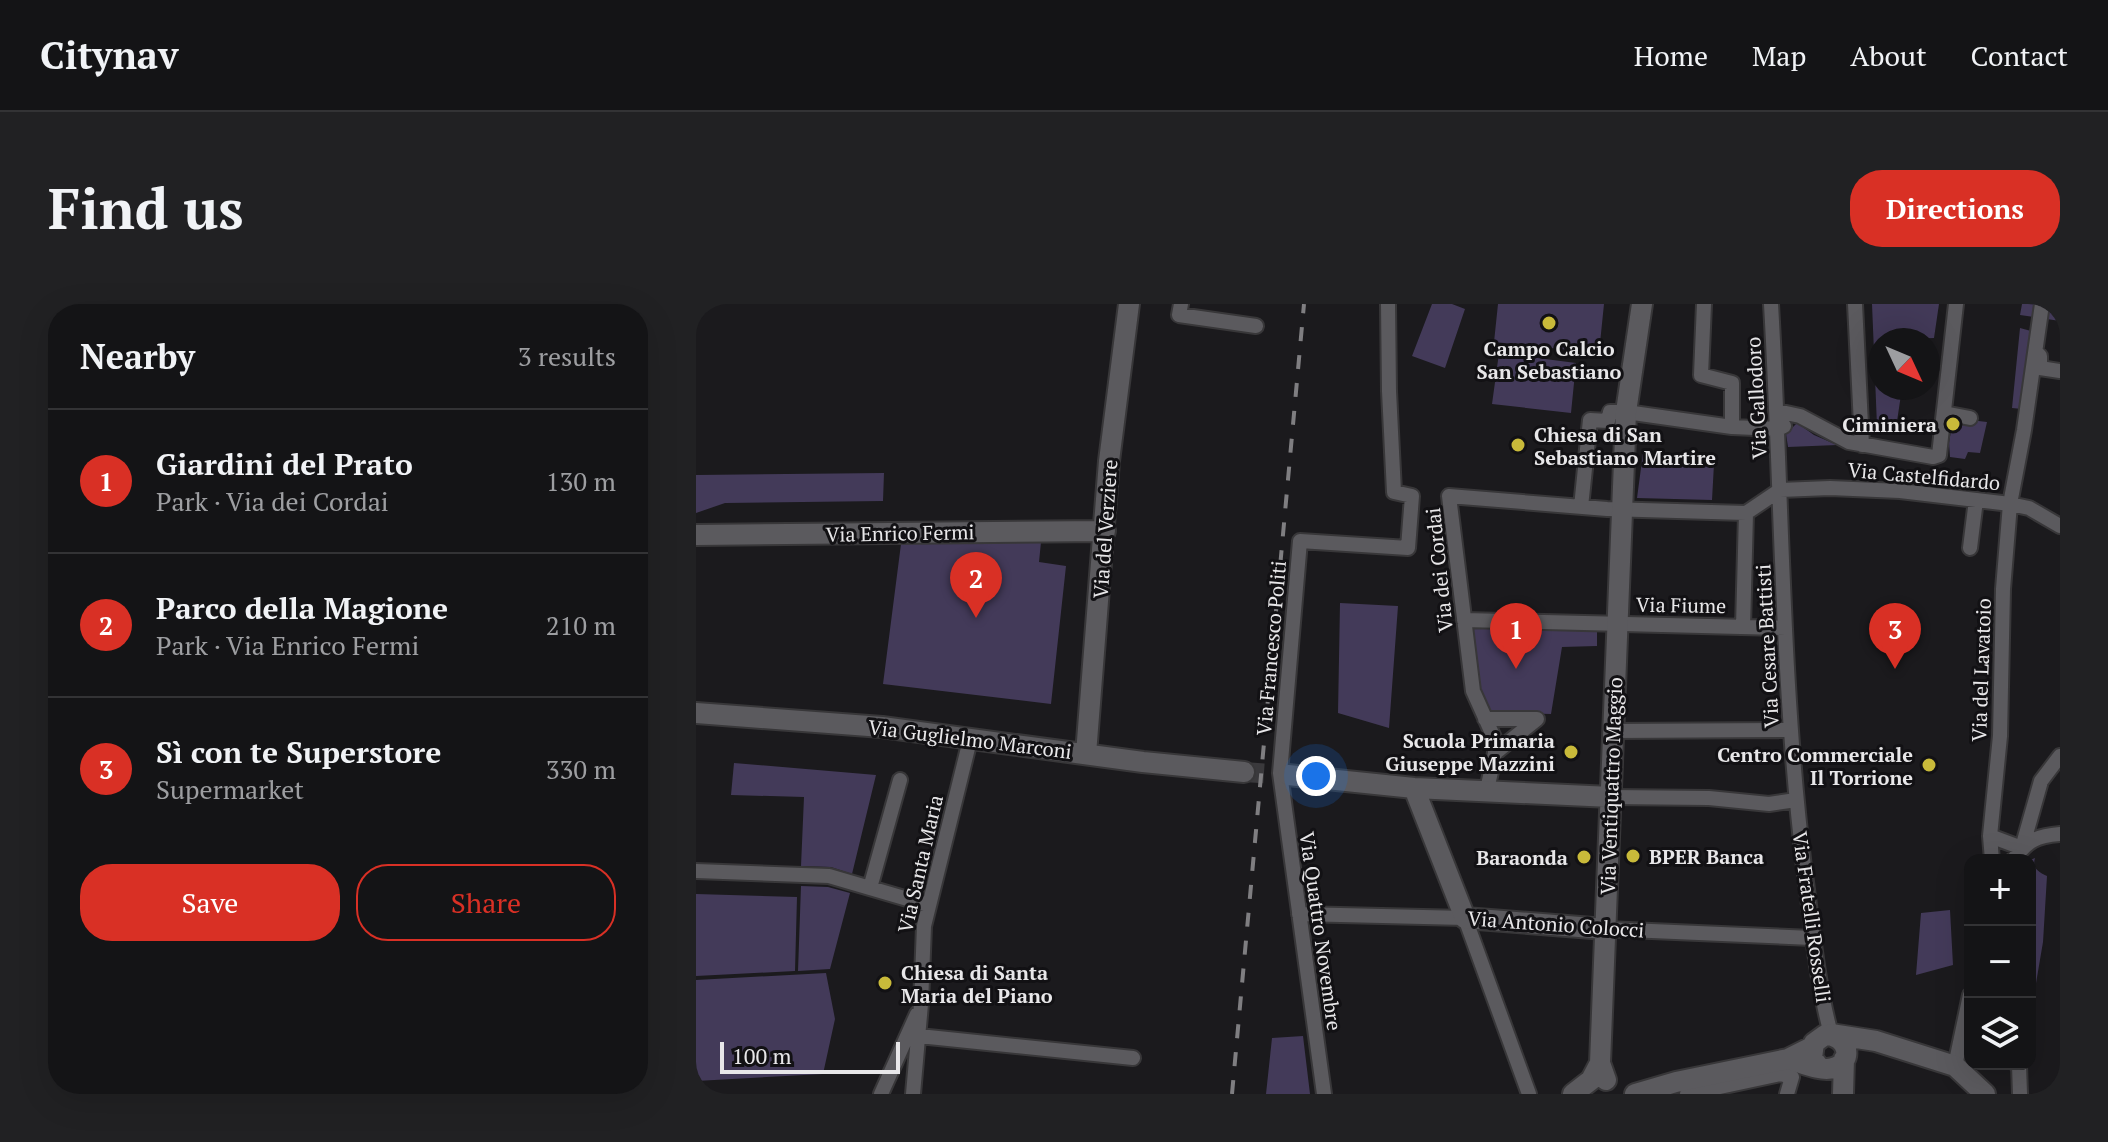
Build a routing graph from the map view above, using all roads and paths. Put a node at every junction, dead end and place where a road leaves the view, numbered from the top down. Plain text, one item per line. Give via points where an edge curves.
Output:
1 (1129, 304) edge
2 (1181, 304) edge
3 (1388, 304) edge
4 (1642, 304) edge
5 (1704, 304) edge
6 (1771, 304) edge
7 (1855, 304) edge
8 (1956, 304) edge
9 (2042, 304) edge
10 (1256, 326) dead end
11 (2036, 354) junction
12 (2060, 371) edge
13 (1777, 411) junction
14 (1618, 412) junction
15 (1944, 413) junction
16 (1800, 416) junction
17 (1970, 418) dead end
18 (1732, 427) junction
19 (1778, 429) junction
20 (1862, 445) junction
21 (1780, 490) junction
22 (1976, 500) junction
23 (2010, 504) junction
24 (1581, 507) junction
25 (1621, 510) junction
26 (1746, 513) junction
27 (2060, 526) edge
28 (1105, 531) junction
29 (696, 535) edge
30 (1970, 548) dead end
31 (1464, 620) junction
32 (1618, 624) junction
33 (1743, 627) junction
34 (1785, 628) junction
35 (696, 713) edge
36 (1485, 719) junction
37 (1791, 730) junction
38 (1613, 731) junction
39 (970, 740) junction
40 (1495, 753) junction
41 (1086, 754) junction
42 (2060, 756) edge
43 (1244, 772) tunnel mouth
44 (1284, 774) junction
45 (900, 780) dead end
46 (1414, 788) junction
47 (1487, 790) junction
48 (1611, 797) junction
49 (1796, 800) junction
50 (2060, 834) edge
51 (1990, 836) junction
52 (1992, 854) edge
53 (2018, 854) edge
54 (696, 871) edge
55 (870, 888) junction
56 (928, 905) junction
57 (1299, 914) junction
58 (1465, 918) junction
59 (1605, 929) junction
60 (1812, 938) junction
61 (921, 1004) junction
62 (1831, 1034) junction
63 (1964, 1035) edge
64 (919, 1036) junction
65 (1876, 1041) junction
66 (1812, 1047) junction
67 (1845, 1056) junction
68 (1133, 1058) dead end
69 (1783, 1065) junction
70 (1955, 1066) junction
71 (1822, 1068) junction
72 (2019, 1070) edge
73 (1595, 1085) edge
74 (1639, 1092) edge
75 (1843, 1093) edge
76 (881, 1094) edge
77 (913, 1094) edge
78 (1324, 1094) edge
79 (1529, 1094) edge
80 (1687, 1094) edge
81 (1787, 1094) edge
82 (1985, 1094) edge
83 (2020, 1094) edge

1 - 28 street, Via del Verziere
2 - 10 street via 1179,315
3 - 44 street, Via Francesco Politi via 1394,492 1412,496 1408,548 1300,541
4 - 14 street, Via Ventiquattro Maggio
5 - 18 street via 1701,375 1732,383
6 - 13 street, Via Gallodoro
7 - 20 street
8 - 15 street
9 - 11 street, Via del Lavatoio
11 - 12 street via 2040,368
11 - 23 street, Via del Lavatoio
13 - 16 street
13 - 19 street, Via Gallodoro
14 - 18 street
14 - 24 street via 1608,421 1590,420
14 - 25 street, Via Ventiquattro Maggio via 1633,447
15 - 17 street
15 - 20 street via 1939,455
16 - 19 street
16 - 20 street
18 - 19 street
19 - 21 street, Via Gallodoro
21 - 22 street, Via Castelfidardo via 1830,488
21 - 26 street
21 - 34 street, Via Cesare Battisti
22 - 23 street, Via Castelfidardo
22 - 30 street
23 - 27 street, Via Castelfidardo
23 - 51 street, Via del Lavatoio
24 - 25 street
24 - 31 street, Via dei Cordai via 1449,496
25 - 26 street
25 - 32 street, Via Ventiquattro Maggio
26 - 33 street, Via Fiume
28 - 29 street, Via Enrico Fermi
28 - 41 street, Via del Verziere
31 - 32 street, Via Fiume
31 - 36 street, Via dei Cordai via 1473,691
32 - 33 street, Via Fiume
32 - 38 street, Via Ventiquattro Maggio
33 - 34 street, Via Fiume
34 - 37 street, Via Cesare Battisti
35 - 39 street, Via Guglielmo Marconi via 882,727
36 - 40 street, Via dei Cordai
36 - 40 street via 1537,719
37 - 38 street
37 - 49 street, Via Cesare Battisti
38 - 48 street, Via Ventiquattro Maggio
39 - 41 street, Via Guglielmo Marconi
39 - 56 street, Via Santa Maria
40 - 47 street, Via dei Cordai
41 - 43 street, Via Guglielmo Marconi
42 - 53 street via 2041,781
44 - 46 street
44 - 57 street, Via Quattro Novembre
45 - 55 street
46 - 47 street
46 - 58 street
47 - 48 street
48 - 49 street via 1769,804
48 - 59 street, Via Ventiquattro Maggio
49 - 60 street, Via Fratelli Rosselli
50 - 53 street via 2039,836
51 - 52 street, Via del Lavatoio
51 - 53 street
54 - 55 street via 829,876
55 - 56 street
56 - 61 street, Via Santa Maria
57 - 58 street, Via Antonio Colocci
57 - 78 street, Via Quattro Novembre
58 - 59 street, Via Antonio Colocci
58 - 79 street
59 - 60 street, Via Antonio Colocci
59 - 73 street, Via Ventiquattro Maggio
60 - 62 street, Via Fratelli Rosselli
61 - 64 street, Via Santa Maria
61 - 76 street
62 - 65 street
62 - 66 street
62 - 67 street, Via Fratelli Rosselli via 1841,1039
63 - 70 street
64 - 68 street
64 - 77 street, Via Santa Maria
65 - 67 street via 1861,1043
65 - 70 street
66 - 69 street
66 - 71 street via 1812,1058
67 - 71 street via 1836,1068
67 - 75 street
69 - 71 street
69 - 74 street
69 - 80 street
69 - 81 street via 1792,1077
70 - 82 street
71 - 75 street
72 - 83 street
73 - 74 street

